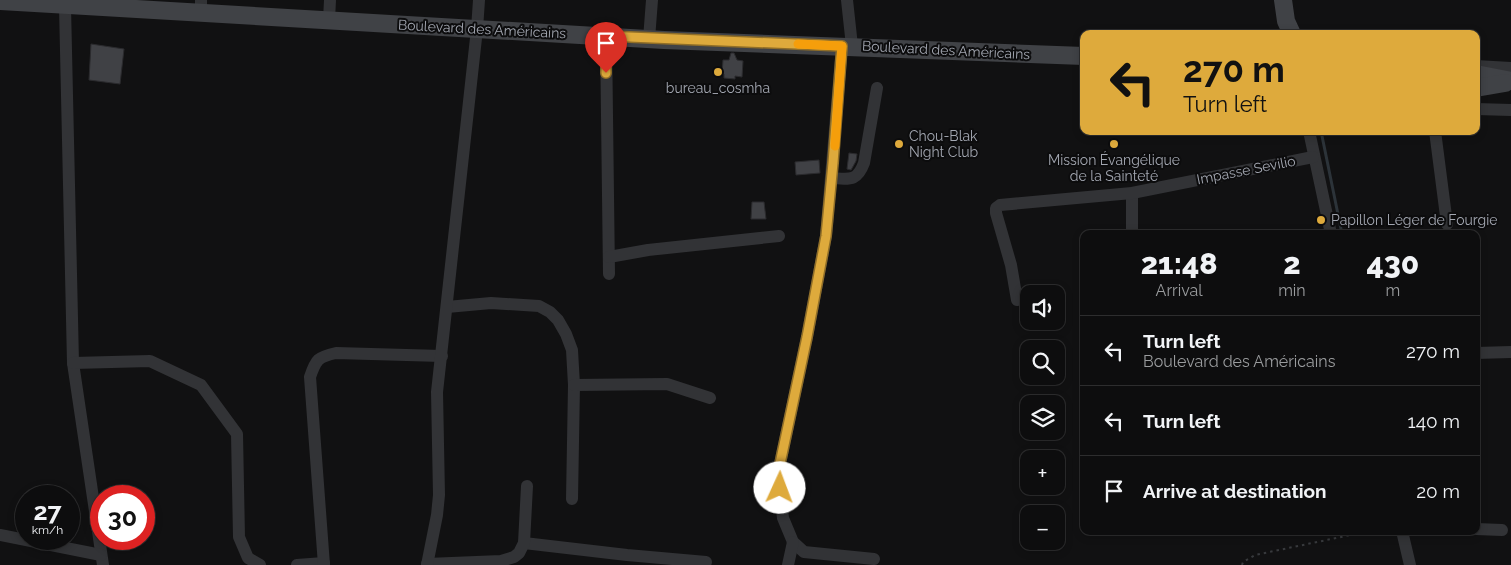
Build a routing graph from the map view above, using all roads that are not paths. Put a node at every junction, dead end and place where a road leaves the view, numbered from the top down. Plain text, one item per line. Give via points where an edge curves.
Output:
1 (330, 0) edge
2 (479, 0) edge
3 (652, 0) edge
4 (847, 0) edge
5 (1283, 0) edge
6 (0, 1) edge
7 (65, 6) junction
8 (201, 6) edge
9 (329, 20) junction
10 (478, 29) junction
11 (1287, 29) edge
12 (606, 36) junction
13 (649, 39) junction
14 (847, 46) junction
15 (1080, 56) edge
16 (1480, 66) edge
17 (1511, 68) edge
18 (1480, 75) edge
19 (1511, 82) edge
20 (1480, 87) edge
21 (876, 88) dead end
22 (1480, 109) edge
23 (1511, 110) edge
24 (1309, 135) edge
25 (1436, 135) edge
26 (1313, 157) junction
27 (832, 178) junction
28 (1132, 192) junction
29 (1447, 224) dead end
30 (1132, 230) edge
31 (1330, 230) edge
32 (779, 236) dead end
33 (608, 257) junction
34 (609, 274) dead end
35 (1017, 300) dead end
36 (447, 307) junction
37 (1511, 352) edge
38 (1480, 353) edge
39 (442, 356) junction
40 (72, 363) junction
41 (574, 385) junction
42 (710, 398) dead end
43 (527, 486) dead end
44 (572, 499) dead end
45 (1480, 529) edge
46 (1502, 530) dead end
47 (0, 535) edge
48 (1403, 535) edge
49 (793, 542) junction
50 (524, 543) junction
51 (874, 559) dead end
52 (102, 560) edge
53 (706, 562) dead end
54 (324, 564) edge
55 (427, 564) edge
56 (260, 565) edge
57 (297, 565) edge
58 (788, 565) edge
59 (1410, 565) edge

1 - 9 street
2 - 10 street
3 - 13 street
4 - 14 street
5 - 11 main road
6 - 7 main road, Boulevard des Américains
7 - 8 main road, Boulevard des Américains
7 - 40 street
8 - 9 main road, Boulevard des Américains
9 - 10 main road, Boulevard des Américains
10 - 12 main road, Boulevard des Américains
10 - 36 street
12 - 13 main road, Boulevard des Américains
12 - 33 street
13 - 14 main road, Boulevard des Américains
14 - 15 main road, Boulevard des Américains
14 - 27 street
16 - 17 street
18 - 19 main road
19 - 20 main road
21 - 27 street via 860,174 851,180
22 - 23 street
24 - 26 street
25 - 29 street
26 - 28 street, Impasse Sevilio
26 - 31 street
27 - 49 street via 824,245 778,473 782,518
28 - 30 street
28 - 35 street, Impasse Sevilio via 1000,205 996,208
32 - 33 street
33 - 34 street
36 - 39 street
36 - 41 street via 491,303 539,306 550,312 558,320 572,350
37 - 38 street
39 - 54 street via 336,353 321,357 315,363 310,377
39 - 55 street via 438,392 439,494
40 - 52 street
40 - 56 street via 150,361 201,385 237,434 239,537 248,558
41 - 42 street via 667,384
41 - 44 street
43 - 50 street
45 - 46 street
47 - 52 street
48 - 59 street
49 - 51 street via 804,552
49 - 58 street
50 - 53 street
50 - 55 street via 519,553 501,561
54 - 57 street

